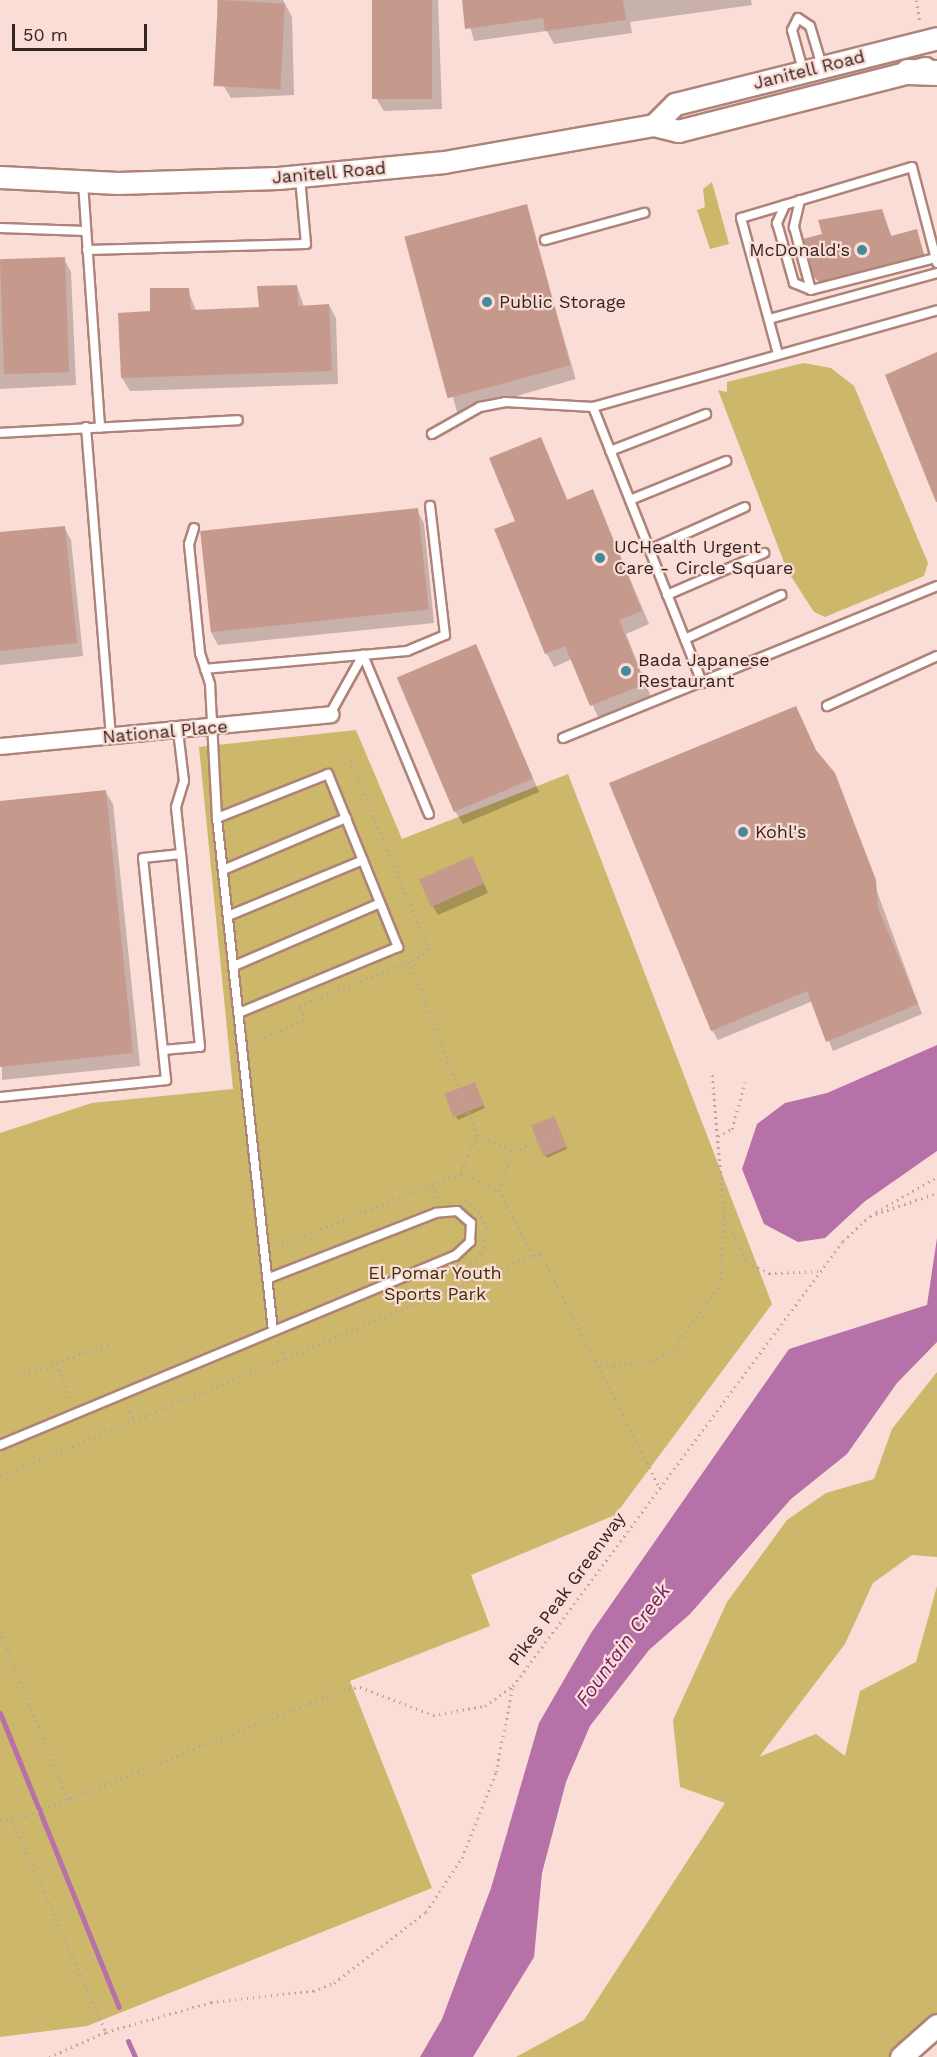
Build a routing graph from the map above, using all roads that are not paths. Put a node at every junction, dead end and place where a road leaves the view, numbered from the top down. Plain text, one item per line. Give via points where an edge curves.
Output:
1 (929, 31) edge
2 (937, 65) edge
3 (813, 69) junction
4 (908, 72) junction
5 (937, 74) edge
6 (654, 125) junction
7 (300, 176) junction
8 (0, 177) edge
9 (83, 181) junction
10 (800, 200) junction
11 (785, 205) junction
12 (644, 213) dead end
13 (0, 228) edge
14 (86, 231) junction
15 (545, 240) dead end
16 (87, 250) junction
17 (936, 260) edge
18 (937, 273) edge
19 (811, 290) junction
20 (937, 310) edge
21 (768, 319) junction
22 (778, 354) junction
23 (592, 407) junction
24 (706, 414) dead end
25 (238, 420) dead end
26 (86, 427) junction
27 (100, 427) junction
28 (0, 433) edge
29 (432, 434) dead end
30 (610, 451) junction
31 (726, 461) dead end
32 (630, 500) junction
33 (430, 506) dead end
34 (745, 507) dead end
35 (194, 528) dead end
36 (649, 550) junction
37 (764, 553) dead end
38 (937, 586) edge
39 (667, 595) junction
40 (781, 595) dead end
41 (684, 639) junction
42 (363, 655) junction
43 (937, 656) edge
44 (205, 669) junction
45 (702, 683) junction
46 (827, 706) dead end
47 (330, 714) joint
48 (211, 727) junction
49 (178, 731) junction
50 (111, 736) junction
51 (563, 738) dead end
52 (0, 746) edge
53 (429, 814) dead end
54 (217, 818) junction
55 (346, 818) junction
56 (181, 854) junction
57 (363, 860) junction
58 (223, 870) junction
59 (380, 903) junction
60 (228, 916) junction
61 (234, 966) junction
62 (239, 1013) junction
63 (163, 1050) junction
64 (0, 1097) edge
65 (267, 1279) junction
66 (273, 1331) junction
67 (0, 1444) edge
68 (937, 2025) edge
69 (902, 2057) edge

1 - 3 street, Janitell Road
2 - 4 street, Janitell Road
3 - 3 lane via 810,26 798,18 792,30
3 - 6 street, Janitell Road via 675,104
4 - 5 main road
4 - 6 street, Janitell Road via 678,131
6 - 7 street, Janitell Road via 444,162
7 - 9 street, Janitell Road
7 - 16 lane via 306,244
8 - 9 street, Janitell Road
9 - 14 lane
10 - 11 lane
10 - 17 lane via 912,167
10 - 19 lane via 794,227
11 - 19 lane via 777,223 794,283
11 - 21 lane via 741,218
12 - 15 lane
13 - 14 lane
14 - 16 lane
16 - 27 lane
17 - 19 lane
18 - 21 lane
20 - 22 lane
21 - 22 lane
22 - 23 lane
23 - 29 lane via 505,402 480,407
23 - 30 lane
24 - 30 lane
25 - 27 lane
26 - 27 lane
26 - 28 lane
26 - 50 lane
30 - 32 lane
31 - 32 lane
32 - 36 lane
33 - 42 lane via 445,635 407,651
34 - 36 lane
35 - 44 lane via 189,544
36 - 39 lane
37 - 39 lane
38 - 45 lane
39 - 41 lane
40 - 41 lane
41 - 45 lane
42 - 44 lane
42 - 47 lane
42 - 53 lane
43 - 46 lane
44 - 48 lane
45 - 51 lane
47 - 48 street, National Place
48 - 49 street, National Place
48 - 54 lane
49 - 50 street, National Place
49 - 56 lane via 184,781 176,807
50 - 52 street, National Place
54 - 55 lane via 328,774
54 - 58 lane
55 - 57 lane
55 - 58 lane
56 - 63 lane via 200,1047
56 - 63 lane via 143,858
57 - 59 lane
57 - 60 lane
58 - 60 lane
59 - 61 lane
59 - 62 lane via 398,947
60 - 61 lane
61 - 62 lane
62 - 65 lane
63 - 64 lane via 166,1080
65 - 66 lane
65 - 66 lane via 436,1213 457,1211 471,1222 470,1242 455,1256
66 - 67 lane
68 - 69 street

